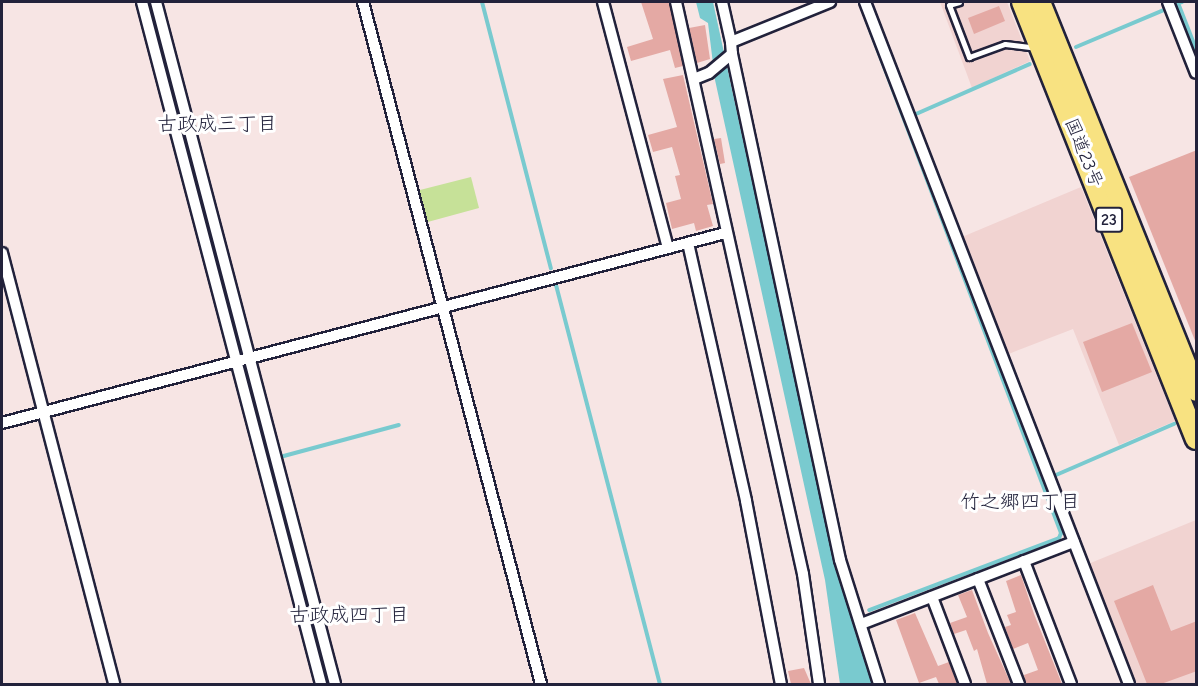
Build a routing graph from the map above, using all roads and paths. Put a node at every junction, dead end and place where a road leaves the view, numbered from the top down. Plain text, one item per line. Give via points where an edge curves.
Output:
1 (142, 2) edge
2 (156, 2) edge
3 (363, 2) edge
4 (603, 2) edge
5 (676, 2) edge
6 (722, 2) edge
7 (830, 2) edge
8 (865, 2) edge
9 (959, 2) edge
10 (1022, 2) edge
11 (1041, 2) edge
12 (1168, 2) edge
13 (731, 42) junction
14 (1041, 49) junction
15 (729, 56) junction
16 (1197, 74) edge
17 (694, 79) junction
18 (725, 233) junction
19 (688, 243) junction
20 (668, 248) junction
21 (2, 253) edge
22 (441, 307) junction
23 (250, 357) junction
24 (236, 361) junction
25 (1197, 391) edge
26 (43, 411) junction
27 (2, 423) edge
28 (1197, 439) edge
29 (1074, 542) junction
30 (1024, 561) junction
31 (978, 579) junction
32 (932, 597) junction
33 (861, 624) junction
34 (114, 684) edge
35 (321, 684) edge
36 (335, 684) edge
37 (541, 684) edge
38 (781, 684) edge
39 (819, 684) edge
40 (879, 684) edge
41 (965, 684) edge
42 (1019, 684) edge
43 (1071, 684) edge
44 (1129, 684) edge

1 - 24 street
2 - 23 street
3 - 22 street
4 - 20 street
5 - 17 street
6 - 13 street
7 - 13 street
8 - 29 street
9 - 14 lane via 949,5 969,57 1005,44
10 - 14 highway, 国道23号 / 23
11 - 25 highway, 国道23号 / 23
12 - 16 street
13 - 15 street
14 - 28 highway, 国道23号 / 23
15 - 17 street via 709,73
15 - 33 street via 840,560
17 - 18 street
18 - 19 street
18 - 39 street via 803,574
19 - 20 street
19 - 38 street via 746,501
20 - 22 street
21 - 26 street
22 - 23 street
22 - 37 street
23 - 24 street
23 - 36 street
24 - 26 street
24 - 35 street
26 - 27 street
26 - 34 street
29 - 30 street
29 - 44 street
30 - 31 street
30 - 43 street
31 - 32 street
31 - 42 street
32 - 33 street
32 - 41 street
33 - 40 street

